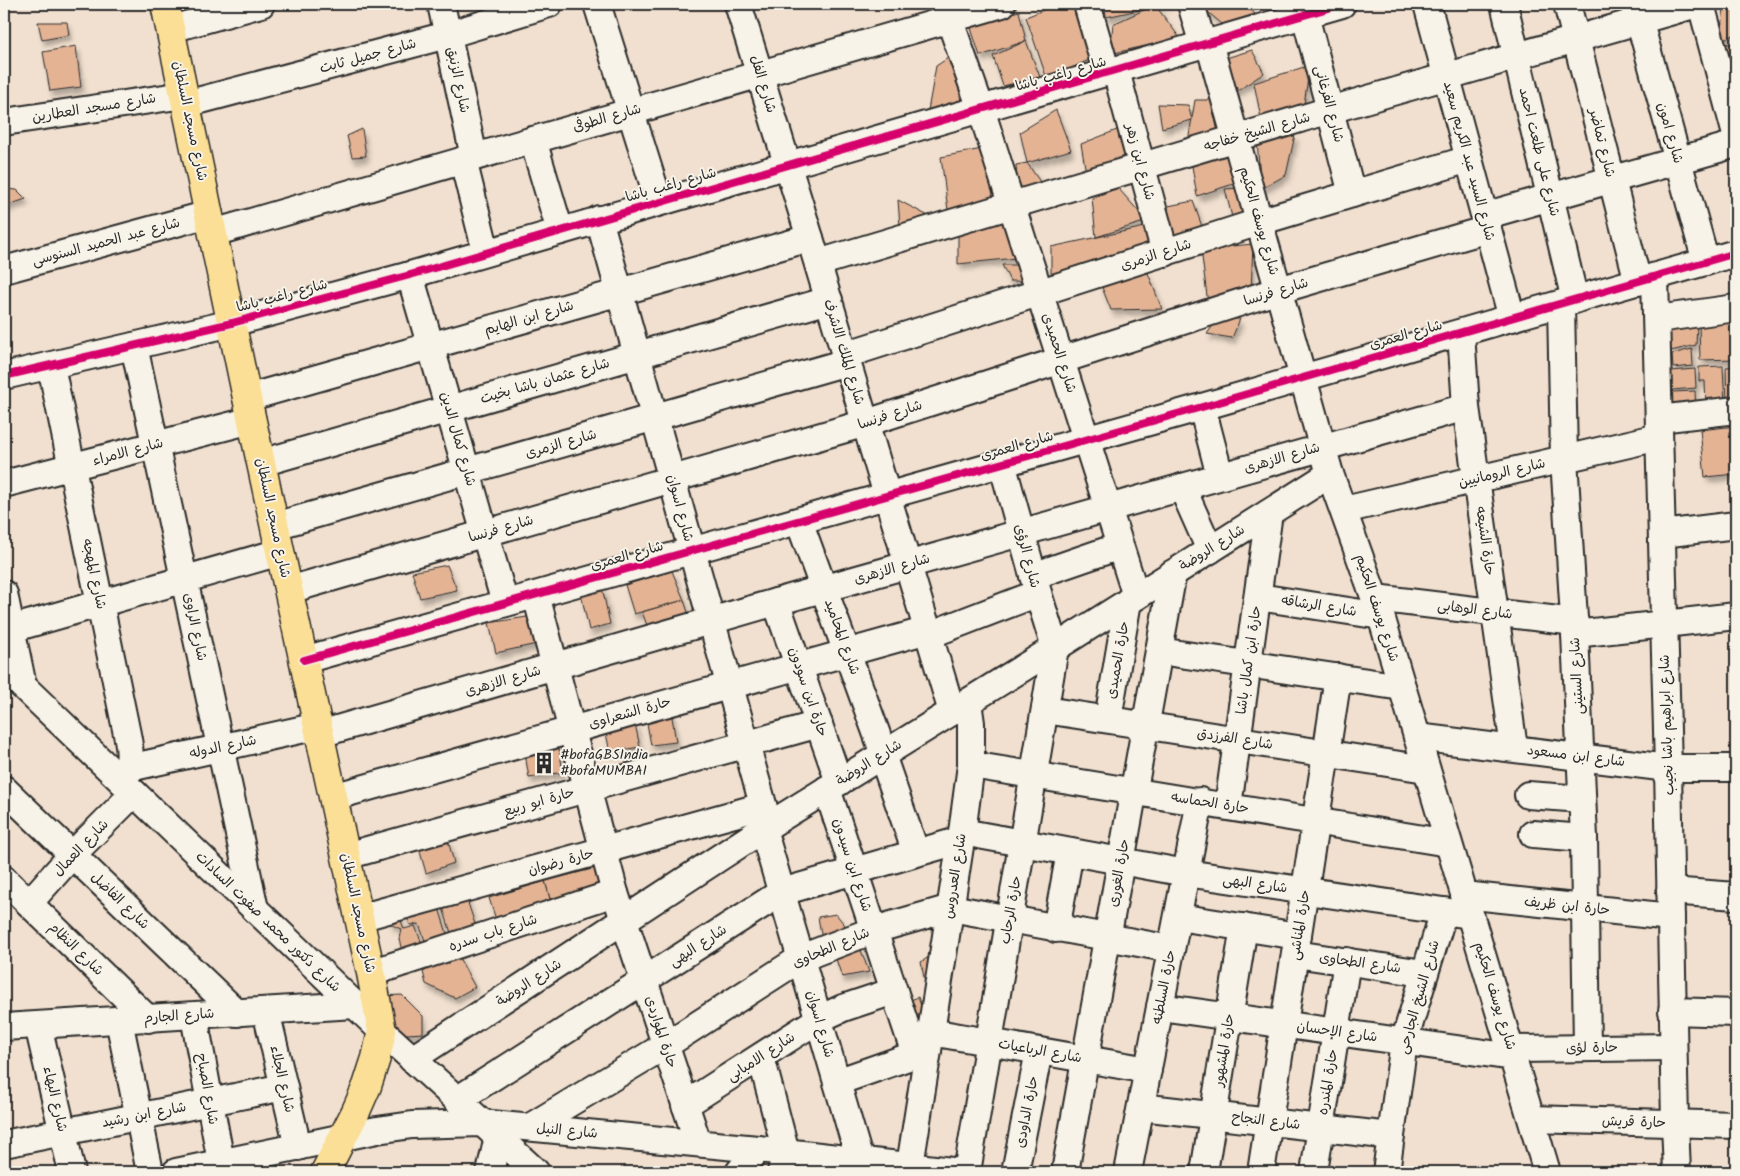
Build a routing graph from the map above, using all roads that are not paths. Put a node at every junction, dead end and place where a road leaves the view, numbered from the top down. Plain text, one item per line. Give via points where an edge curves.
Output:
1 (261, 4) edge
2 (441, 4) edge
3 (548, 4) edge
4 (597, 4) edge
5 (738, 4) edge
6 (1002, 4) edge
7 (1087, 4) edge
8 (1191, 4) edge
9 (1273, 4) edge
10 (1342, 4) edge
11 (1427, 4) edge
12 (1504, 4) edge
13 (1567, 4) edge
14 (1697, 4) edge
15 (1701, 4) edge
16 (947, 11) edge
17 (1301, 11) edge
18 (1637, 12) edge
19 (168, 16) edge
20 (448, 35) junction
21 (1576, 39) junction
22 (1206, 44) junction
23 (1516, 56) junction
24 (1111, 72) junction
25 (760, 74) junction
26 (1446, 76) junction
27 (185, 100) junction
28 (981, 109) junction
29 (1330, 110) junction
30 (631, 112) junction
31 (4, 122) edge
32 (1736, 135) edge
33 (1236, 138) junction
34 (533, 140) junction
35 (1736, 144) edge
36 (469, 159) junction
37 (1469, 159) junction
38 (1678, 161) junction
39 (788, 164) junction
40 (1141, 166) junction
41 (1612, 180) junction
42 (1352, 194) junction
43 (1550, 197) junction
44 (659, 202) junction
45 (1012, 205) junction
46 (599, 219) junction
47 (1260, 222) junction
48 (1486, 222) junction
49 (211, 224) junction
50 (560, 231) junction
51 (814, 250) junction
52 (486, 252) junction
53 (1165, 253) junction
54 (1736, 254) edge
55 (1706, 262) junction
56 (4, 270) edge
57 (410, 274) junction
58 (1647, 279) junction
59 (1279, 290) junction
60 (620, 293) junction
61 (1039, 293) junction
62 (829, 300) junction
63 (1568, 302) junction
64 (1736, 308) edge
65 (1512, 318) junction
66 (1657, 318) junction
67 (232, 323) junction
68 (1460, 333) junction
69 (134, 346) junction
70 (431, 346) junction
71 (637, 355) junction
72 (846, 358) junction
73 (1061, 360) junction
74 (51, 366) junction
75 (4, 376) edge
76 (1303, 378) junction
77 (1202, 406) junction
78 (1466, 407) junction
79 (249, 409) junction
80 (449, 409) junction
81 (1736, 410) edge
82 (654, 417) junction
83 (866, 423) junction
84 (1659, 428) junction
85 (1086, 439) junction
86 (156, 445) junction
87 (1323, 447) junction
88 (1564, 459) junction
89 (261, 463) junction
90 (1002, 463) junction
91 (72, 466) junction
92 (467, 471) junction
93 (1330, 474) junction
94 (1220, 476) junction
95 (672, 479) junction
96 (1476, 480) junction
97 (4, 484) edge
98 (1182, 487) junction
99 (887, 496) junction
100 (1108, 508) junction
101 (1344, 510) junction
102 (1269, 513) junction
103 (798, 521) junction
104 (1736, 525) edge
105 (274, 526) junction
106 (1021, 532) junction
107 (485, 533) junction
108 (1662, 534) junction
109 (1120, 546) junction
110 (1210, 550) junction
111 (691, 551) junction
112 (280, 552) junction
113 (908, 565) junction
114 (1173, 573) junction
115 (185, 580) junction
116 (1035, 584) junction
117 (824, 588) junction
118 (288, 590) junction
119 (4, 594) edge
120 (536, 595) junction
121 (1258, 597) junction
122 (1132, 599) junction
123 (776, 602) junction
124 (505, 603) junction
125 (100, 604) junction
126 (1378, 607) junction
127 (1495, 612) junction
128 (1736, 616) edge
129 (711, 620) junction
130 (1664, 624) junction
131 (1575, 628) junction
132 (11, 629) junction
133 (928, 633) junction
134 (1055, 648) junction
135 (1159, 651) junction
136 (847, 652) junction
137 (304, 660) junction
138 (1248, 664) junction
139 (555, 666) junction
140 (799, 666) junction
141 (1338, 677) junction
142 (11, 682) edge
143 (729, 685) junction
144 (1402, 687) junction
145 (960, 707) junction
146 (1045, 710) junction
147 (1108, 719) junction
148 (819, 724) junction
149 (1146, 725) junction
150 (572, 729) junction
151 (319, 730) junction
152 (1417, 737) junction
153 (1237, 739) junction
154 (746, 744) junction
155 (220, 748) junction
156 (1514, 748) junction
157 (1326, 753) junction
158 (883, 754) junction
159 (1581, 757) junction
160 (971, 765) junction
161 (1426, 768) junction
162 (1668, 768) junction
163 (1736, 768) edge
164 (1034, 774) junction
165 (128, 781) junction
166 (833, 786) junction
167 (588, 788) junction
168 (4, 789) edge
169 (1134, 790) junction
170 (1528, 794) dead end
171 (333, 796) junction
172 (1582, 799) junction
173 (1200, 801) junction
174 (1228, 806) junction
175 (765, 820) junction
176 (1316, 820) junction
177 (1533, 834) dead end
178 (962, 836) junction
179 (1584, 838) junction
180 (1022, 843) junction
181 (1448, 843) junction
182 (604, 850) junction
183 (1070, 852) junction
184 (916, 853) junction
185 (72, 855) junction
186 (346, 856) junction
187 (1121, 861) junction
188 (854, 870) junction
189 (1186, 874) junction
190 (4, 880) edge
191 (1305, 891) junction
192 (782, 892) junction
193 (615, 893) junction
194 (1736, 896) edge
195 (29, 903) junction
196 (1670, 904) junction
197 (1467, 905) junction
198 (950, 908) junction
199 (1585, 908) junction
200 (255, 909) junction
201 (1444, 911) junction
202 (1178, 917) junction
203 (360, 918) junction
204 (625, 920) junction
205 (1009, 920) junction
206 (1244, 927) junction
207 (1056, 929) junction
208 (874, 930) junction
209 (1107, 938) junction
210 (1297, 945) junction
211 (1172, 950) junction
212 (801, 958) junction
213 (1347, 961) junction
214 (371, 973) junction
215 (1424, 973) junction
216 (645, 980) junction
217 (894, 991) junction
218 (355, 1006) junction
219 (1160, 1007) junction
220 (266, 1011) junction
221 (1672, 1011) junction
222 (237, 1013) junction
223 (1736, 1013) edge
224 (194, 1016) junction
225 (1230, 1017) junction
226 (148, 1018) junction
227 (819, 1019) junction
228 (119, 1020) junction
229 (1284, 1025) junction
230 (38, 1026) junction
231 (4, 1027) edge
232 (382, 1031) junction
233 (1336, 1032) junction
234 (989, 1042) junction
235 (1404, 1042) junction
236 (666, 1045) junction
237 (925, 1045) junction
238 (1673, 1046) junction
239 (1587, 1048) junction
240 (1039, 1051) junction
241 (1512, 1053) junction
242 (760, 1057) junction
243 (412, 1059) junction
244 (1085, 1059) junction
245 (1148, 1070) junction
246 (837, 1082) junction
247 (284, 1087) junction
248 (457, 1100) junction
249 (210, 1102) junction
250 (685, 1105) junction
251 (1141, 1107) junction
252 (1214, 1115) junction
253 (138, 1116) junction
254 (1532, 1119) junction
255 (1269, 1122) junction
256 (1675, 1123) junction
257 (1736, 1125) edge
258 (530, 1127) junction
259 (1321, 1128) junction
260 (489, 1130) junction
261 (62, 1131) junction
262 (1391, 1136) junction
263 (343, 1137) junction
264 (698, 1143) junction
265 (4, 1144) edge
266 (298, 1147) junction
267 (758, 1149) junction
268 (221, 1162) junction
269 (784, 1162) edge
270 (849, 1164) edge
271 (909, 1169) edge
272 (72, 1172) edge
273 (150, 1172) edge
274 (176, 1172) edge
275 (325, 1172) edge
276 (490, 1172) edge
277 (536, 1172) edge
278 (739, 1172) edge
279 (961, 1172) edge
280 (967, 1172) edge
281 (1015, 1172) edge
282 (1065, 1172) edge
283 (1128, 1172) edge
284 (1204, 1172) edge
285 (1261, 1172) edge
286 (1314, 1172) edge
287 (1386, 1172) edge
288 (1548, 1172) edge
289 (1678, 1172) edge

1 - 19 street
2 - 20 street, شارع الزنبق
3 - 20 street, شارع جميل ثابت
4 - 30 street
5 - 25 street, شارع الفل
6 - 16 street, شارع الطوفى
7 - 24 street, شارع ابن زهر
8 - 22 street, شارع يوسف الحكيم
9 - 17 street
10 - 17 street, شارع راغب باشا
11 - 26 street, شارع السيد عبد الكريم سعيد
12 - 23 street, شارع على طلعت احمد
13 - 21 street, شارع تماضر
14 - 18 street, شارع الشيخ خفاجه
15 - 32 street
16 - 25 street, شارع الطوفى
16 - 28 street, شارع الحميدى
17 - 22 street, شارع راغب باشا
17 - 29 street, شارع الفرغانى
18 - 21 street, شارع الشيخ خفاجه
18 - 38 street, شارع امون
19 - 27 main road, شارع مسجد السلطان
20 - 27 street, شارع جميل ثابت
20 - 36 street, شارع الزنبق
21 - 23 street, شارع الشيخ خفاجه
21 - 41 street, شارع تماضر
22 - 24 street, شارع راغب باشا
22 - 33 street, شارع يوسف الحكيم
23 - 26 street, شارع الشيخ خفاجه
23 - 43 street, شارع على طلعت احمد
24 - 28 street, شارع راغب باشا
24 - 40 street, شارع ابن زهر
25 - 30 street, شارع الطوفى
25 - 39 street, شارع الفل
26 - 29 street, شارع الشيخ خفاجه
26 - 37 street, شارع السيد عبد الكريم سعيد
27 - 31 street, شارع مسجد العطارين
27 - 49 main road, شارع مسجد السلطان
28 - 39 street, شارع راغب باشا
28 - 45 street, شارع الحميدى
29 - 33 street, شارع الشيخ خفاجه
29 - 42 street, شارع الفرغانى
30 - 34 street, شارع الطوفى
30 - 44 street
33 - 40 street, شارع الشيخ خفاجه
33 - 47 street, شارع يوسف الحكيم
34 - 36 street, شارع الطوفى
34 - 50 street
35 - 38 street, شارع فرنسا
36 - 49 street, شارع الطوفى
36 - 52 street, شارع الزنبق
37 - 42 street, شارع الزمرى
37 - 48 street, شارع السيد عبد الكريم سعيد
38 - 41 street, شارع فرنسا
38 - 55 street, شارع امون
39 - 44 street, شارع راغب باشا
39 - 51 street, شارع الملك الاشرف
40 - 45 street, شارع الشيخ خفاجه
40 - 53 street, شارع ابن زهر
41 - 43 street, شارع فرنسا
41 - 58 street, شارع تماضر
42 - 47 street, شارع الزمرى
43 - 48 street, شارع فرنسا
43 - 63 street, شارع على طلعت احمد
44 - 46 street, شارع راغب باشا
45 - 51 street, شارع الشيخ خفاجه
45 - 61 street, شارع الحميدى
46 - 50 street, شارع راغب باشا
46 - 60 street, شارع اسوان
47 - 53 street, شارع الزمرى
47 - 59 street, شارع يوسف الحكيم
48 - 59 street, شارع فرنسا
48 - 65 street, شارع السيد عبد الكريم سعيد
49 - 56 street, شارع عبد الحميد السنوسى
49 - 67 main road, شارع مسجد السلطان
50 - 52 street, شارع راغب باشا
51 - 60 street, شارع ابن الهايم
51 - 62 street, شارع الملك الاشرف
52 - 57 street, شارع راغب باشا
53 - 61 street, شارع الزمرى
54 - 55 street, شارع العمرى
55 - 58 street, شارع العمرى
57 - 67 street, شارع راغب باشا
57 - 70 street, شارع كمال الدين
58 - 63 street, شارع العمرى
58 - 66 street, شارع ابراهيم باشا نجيب
59 - 73 street, شارع فرنسا
59 - 76 street, شارع يوسف الحكيم
60 - 70 street, شارع ابن الهايم
60 - 71 street, شارع اسوان
61 - 72 street, شارع الزمرى
61 - 73 street, شارع الحميدى
62 - 71 street, شارع عثمان باشا بخيت
62 - 72 street, شارع الملك الاشرف
63 - 65 street, شارع العمرى
63 - 88 street, شارع الستينى
64 - 66 street
65 - 68 street, شارع العمرى
66 - 84 street, شارع ابراهيم باشا نجيب
67 - 69 street, شارع راغب باشا
67 - 79 main road, شارع مسجد السلطان
68 - 76 street, شارع العمرى
68 - 78 street, حارة الشيعه
69 - 74 street, شارع راغب باشا
69 - 86 street, شارع الراوى
70 - 79 street, شارع ابن الهايم
70 - 80 street, شارع كمال الدين
71 - 80 street, شارع عثمان باشا بخيت
71 - 82 street, شارع اسوان
72 - 82 street, شارع الزمرى
72 - 83 street, شارع الملك الاشرف
73 - 83 street, شارع فرنسا
73 - 85 street, شارع الحميدى
74 - 75 street, شارع راغب باشا
74 - 91 street, شارع المهجه
76 - 77 street, شارع العمرى
76 - 87 street, شارع يوسف الحكيم
77 - 85 street, شارع العمرى
77 - 94 street
78 - 87 street, شارع الازهرى
78 - 96 street, حارة الشيعه
79 - 86 street, شارع الامراء
79 - 89 main road, شارع مسجد السلطان
80 - 89 street, شارع عثمان باشا بخيت
80 - 92 street, شارع كمال الدين
81 - 84 street, شارع الرومانيين
82 - 92 street, شارع الزمرى
82 - 95 street, شارع اسوان
83 - 95 street, شارع فرنسا
83 - 99 street, شارع الملك الاشرف
84 - 88 street, شارع الرومانيين
84 - 108 street, شارع ابراهيم باشا نجيب
85 - 90 street, شارع العمرى
85 - 100 street, شارع الحميدى
86 - 91 street, شارع الامراء
86 - 115 street, شارع الراوى
87 - 93 street, شارع يوسف الحكيم
87 - 94 street, شارع الازهرى
88 - 96 street, شارع الرومانيين
88 - 131 street, شارع الستينى
89 - 105 main road, شارع مسجد السلطان
90 - 99 street, شارع العمرى
90 - 106 street, شارع الرؤى
91 - 97 street, شارع الامراء
91 - 125 street, شارع المهجه
92 - 105 street, شارع الزمرى
92 - 107 street, شارع كمال الدين
93 - 101 street, شارع يوسف الحكيم
93 - 102 street, شارع الروضة
94 - 98 street, شارع الازهرى
95 - 107 street, شارع فرنسا
95 - 111 street, شارع اسوان
96 - 101 street, شارع الرومانيين
96 - 127 street, حارة الشيعه
98 - 100 street, شارع الازهرى
98 - 110 street
99 - 103 street, شارع العمرى
99 - 113 street, شارع الملك الاشرف
100 - 106 street, شارع الازهرى
100 - 109 street, شارع الحميدى
101 - 126 street, شارع يوسف الحكيم
102 - 110 street, شارع الروضة
102 - 121 street, حارة ابن كمال باشا
103 - 111 street, شارع العمرى
103 - 117 street, شارع المحاميد
104 - 108 street
105 - 112 main road, شارع مسجد السلطان
106 - 113 street, شارع الازهرى
106 - 116 street, شارع الرؤى
107 - 118 street, شارع فرنسا
107 - 124 street, شارع كمال الدين
108 - 130 street, شارع ابراهيم باشا نجيب
109 - 116 street, حارة الشعراوى
109 - 122 street, شارع الحميدى
110 - 114 street, شارع الروضة
111 - 120 street, شارع العمرى
111 - 129 street, شارع اسوان
112 - 115 street
112 - 118 main road, شارع مسجد السلطان
113 - 117 street, شارع الازهرى
113 - 133 street, شارع الملك الاشرف
114 - 122 street, شارع الروضة
114 - 135 street, حارة الغورى
115 - 125 street
115 - 155 street, شارع الراوى
116 - 133 street, حارة الشعراوى
116 - 134 street, شارع الرؤى
117 - 123 street, شارع الازهرى
117 - 136 street, شارع المحاميد
118 - 137 main road, شارع مسجد السلطان
119 - 132 street
120 - 124 street, شارع العمرى
120 - 139 street, حارة المواردى
121 - 126 street, شارع الرشاقه
121 - 138 street, حارة ابن كمال باشا
122 - 134 street, شارع الروضة
122 - 147 street, حارة الحميدى
123 - 129 street, شارع الازهرى
123 - 140 street, حارة ابن سودون
124 - 137 street, شارع العمرى
125 - 132 street
125 - 165 street, شارع المهجه via 131,753
126 - 127 street, شارع الوهابى
126 - 144 street, شارع يوسف الحكيم
127 - 131 street, شارع الوهابى
127 - 156 street, حارة الشيعه
128 - 130 street, شارع الوهابى
129 - 139 street, شارع الازهرى
129 - 143 street, شارع اسوان
130 - 131 street, شارع الوهابى
130 - 162 street, شارع ابراهيم باشا نجيب
131 - 159 street, شارع الستينى
132 - 142 street
133 - 136 street, حارة الشعراوى
133 - 145 street, شارع الملك الاشرف
134 - 145 street, شارع الروضة
134 - 146 street, حارة الرحاب
135 - 138 street
135 - 149 street, حارة الغورى
136 - 140 street, حارة الشعراوى
136 - 158 street, شارع المحاميد
137 - 151 main road, شارع مسجد السلطان
138 - 141 street
138 - 153 street, حارة ابن كمال باشا
139 - 150 street, حارة المواردى
139 - 151 street, شارع الازهرى
140 - 143 street, حارة الشعراوى
140 - 148 street, حارة ابن سودون
141 - 144 street
141 - 157 street, حارة المناشى
142 - 165 street, شارع دكتور محمد صفوت السادات
143 - 150 street, حارة الشعراوى
143 - 154 street, شارع اسوان
144 - 152 street, شارع يوسف الحكيم
145 - 158 street, شارع الروضة
145 - 160 street, شارع العدروس via 971,723
146 - 147 street, شارع الفرزدق
146 - 164 street, حارة الرحاب
147 - 149 street, شارع الفرزدق
148 - 154 street, حارة ابو ربيع
148 - 166 street, حارة ابن سودون
149 - 153 street, شارع الفرزدق
149 - 169 street, حارة الغورى
150 - 167 street, حارة المواردى
150 - 171 street, حارة الشعراوى
151 - 155 street, شارع الدوله
151 - 171 main road, شارع مسجد السلطان
152 - 156 street, شارع ابن مسعود
152 - 161 street, شارع يوسف الحكيم
153 - 157 street, شارع الفرزدق
153 - 174 street, حارة ابن كمال باشا
154 - 167 street, حارة ابو ربيع
154 - 175 street, شارع اسوان
155 - 165 street, شارع الدوله
155 - 200 street, شارع الراوى
156 - 159 street, شارع ابن مسعود
157 - 161 street, شارع الفرزدق
157 - 176 street, حارة المناشى
158 - 166 street, شارع الروضة
158 - 184 street, شارع المحاميد
159 - 162 street, شارع ابن مسعود
159 - 172 street, شارع الستينى
160 - 164 street, حارة الحماسه
160 - 178 street, شارع العدروس
161 - 181 street, شارع يوسف الحكيم
162 - 163 street, شارع ابن مسعود
162 - 196 street, شارع ابراهيم باشا نجيب
164 - 169 street, حارة الحماسه
164 - 180 street, حارة الرحاب
165 - 185 street, شارع العمال
165 - 200 street, شارع دكتور محمد صفوت السادات
166 - 175 street, شارع الروضة
166 - 188 street, شارع ابن سيدون
167 - 182 street, حارة المواردى
167 - 186 street, حارة ابو ربيع
168 - 185 street, شارع الفاضل
169 - 173 street, حارة الحماسه
169 - 187 street, حارة الغورى
170 - 172 street
171 - 186 main road, شارع مسجد السلطان
172 - 179 street, شارع الستينى
173 - 174 street, حارة الحماسه
173 - 189 street, حارة السلطنه
174 - 176 street, حارة الحماسه
175 - 182 street, حارة رضوان
175 - 192 street, شارع اسوان
175 - 204 street, شارع الروضة
176 - 181 street, حارة الحماسه
176 - 191 street, حارة المناشى
177 - 179 street
178 - 180 street, شارع البهى
178 - 184 street, شارع البهى
178 - 198 street, شارع العدروس
179 - 199 street, شارع الستينى
180 - 183 street, شارع البهى
180 - 205 street, حارة الرحاب
181 - 197 street, شارع يوسف الحكيم
182 - 193 street, حارة المواردى
182 - 203 street, حارة رضوان
183 - 187 street, شارع البهى
183 - 207 street
184 - 188 street, شارع البهى
185 - 195 street, شارع العمال
185 - 222 street, شارع الفاضل
186 - 203 main road, شارع مسجد السلطان
187 - 189 street, شارع البهى
187 - 209 street, حارة الغورى
188 - 192 street, شارع البهى
188 - 208 street, شارع ابن سيدون
189 - 191 street, شارع البهى
189 - 202 street, حارة السلطنه
190 - 195 street, شارع النظام
191 - 201 street, شارع البهى
191 - 210 street, حارة المناشى
192 - 212 street, شارع اسوان
192 - 216 street, شارع البهى
193 - 204 street, حارة المواردى
193 - 214 street, شارع باب سدره
194 - 196 street, حارة ابن ظريف
195 - 226 street, شارع النظام
196 - 199 street, حارة ابن ظريف
196 - 221 street, شارع ابراهيم باشا نجيب
197 - 199 street, حارة ابن ظريف
197 - 201 street, شارع البهى
197 - 241 street, شارع يوسف الحكيم
198 - 205 street, شارع الطحاوى
198 - 208 street, شارع الطحاوى
198 - 237 street, شارع العدروس
199 - 239 street, شارع الستينى
200 - 218 street, شارع دكتور محمد صفوت السادات
201 - 215 street, شارع الشيخ الجارحى
202 - 206 street, شارع الطحاوى
202 - 211 street, حارة السلطنه
203 - 214 main road, شارع مسجد السلطان
204 - 216 street, حارة المواردى
204 - 243 street, شارع الروضة
205 - 207 street, شارع الطحاوى
205 - 234 street, حارة الرحاب
206 - 210 street, شارع الطحاوى
206 - 225 street, حارة المشهور
207 - 209 street, شارع الطحاوى
208 - 212 street, شارع الطحاوى
208 - 217 street, شارع ابن سيدون
209 - 211 street, شارع الطحاوى
209 - 244 street, حارة الغورى
210 - 213 street, شارع الطحاوى
210 - 229 street, حارة المناشى
211 - 219 street, حارة السلطنه
212 - 227 street, شارع اسوان
212 - 236 street, شارع الطحاوى
213 - 215 street, شارع الطحاوى
213 - 233 street, حارة المندره
214 - 232 main road, شارع مسجد السلطان
215 - 235 street, شارع الشيخ الجارحى
216 - 236 street, حارة المواردى
216 - 248 street, شارع البهى
217 - 227 street, شارع الامبابى
217 - 237 street, شارع ابن سيدون
218 - 220 street, شارع الجارم
218 - 232 street, شارع دكتور محمد صفوت السادات
219 - 225 street, شارع الإحسان
219 - 245 street, حارة السلطنه
220 - 222 street, شارع الجارم
220 - 247 street, شارع الجلاء
221 - 223 street
221 - 238 street, شارع ابراهيم باشا نجيب
222 - 224 street, شارع الجارم
224 - 226 street, شارع الجارم
224 - 249 street, شارع الصباح
225 - 229 street, شارع الإحسان
225 - 252 street, حارة المشهور
226 - 228 street, شارع الجارم
227 - 242 street, شارع الامبابى
227 - 246 street, شارع اسوان
228 - 230 street, شارع الجارم
228 - 253 street
229 - 233 street, شارع الإحسان
229 - 255 street, حارة المناشى
230 - 231 street, شارع الجارم
230 - 261 street, شارع البهاء
232 - 243 street, شارع دكتور محمد صفوت السادات
232 - 263 main road via 367,1086
233 - 235 street, شارع الإحسان
233 - 259 street, حارة المندره
234 - 237 street, شارع الرباعيات
234 - 240 street, شارع الرباعيات
234 - 280 street, حارة الرحاب
235 - 241 street, شارع الإحسان
235 - 262 street, شارع الشيخ الجارحى
236 - 250 street, حارة المواردى
236 - 258 street, شارع الطحاوى
237 - 246 street
237 - 271 street, شارع العدروس
238 - 239 street, حارة لؤى
238 - 256 street, شارع ابراهيم باشا نجيب
239 - 241 street, حارة لؤى
240 - 244 street, شارع الرباعيات
240 - 281 street, حارة الداودى
241 - 254 street, شارع يوسف الحكيم
242 - 250 street, شارع الامبابى
242 - 269 street
243 - 248 street, شارع دكتور محمد صفوت السادات
244 - 245 street, شارع الرباعيات
244 - 282 street, حارة الغورى
245 - 251 street, حارة السلطنه
246 - 270 street, شارع اسوان
247 - 249 street, شارع ابن رشيد
247 - 266 street, شارع الجلاء
248 - 260 street, شارع دكتور محمد صفوت السادات
249 - 253 street, شارع ابن رشيد
249 - 268 street, شارع الصباح
250 - 264 street, حارة المواردى
251 - 252 street, شارع النجاح
251 - 283 street, حارة السلطنه
252 - 255 street, شارع النجاح
252 - 284 street, حارة المشهور
253 - 261 street, شارع ابن رشيد
253 - 273 street
254 - 256 street, حارة قريش
254 - 288 street, شارع يوسف الحكيم
255 - 259 street, شارع النجاح
255 - 285 street, حارة المناشى
256 - 257 street, حارة قريش
256 - 289 street, شارع ابراهيم باشا نجيب
258 - 260 street, شارع النيل
258 - 264 street, شارع النيل
259 - 262 street, شارع النجاح
259 - 286 street, حارة المندره
260 - 263 street, شارع النيل via 412,1125
260 - 276 street
260 - 277 street, شارع دكتور محمد صفوت السادات
261 - 265 street, شارع ابن رشيد
261 - 272 street, شارع البهاء
262 - 287 street, شارع الشيخ الجارحى
263 - 266 street, شارع النيل
263 - 275 main road
264 - 267 street, شارع النيل
266 - 268 street, شارع النيل
267 - 269 street, شارع النيل
267 - 278 street
268 - 274 street, شارع النيل
269 - 270 street, شارع النيل
270 - 271 street, شارع النيل
271 - 279 street, شارع النيل

